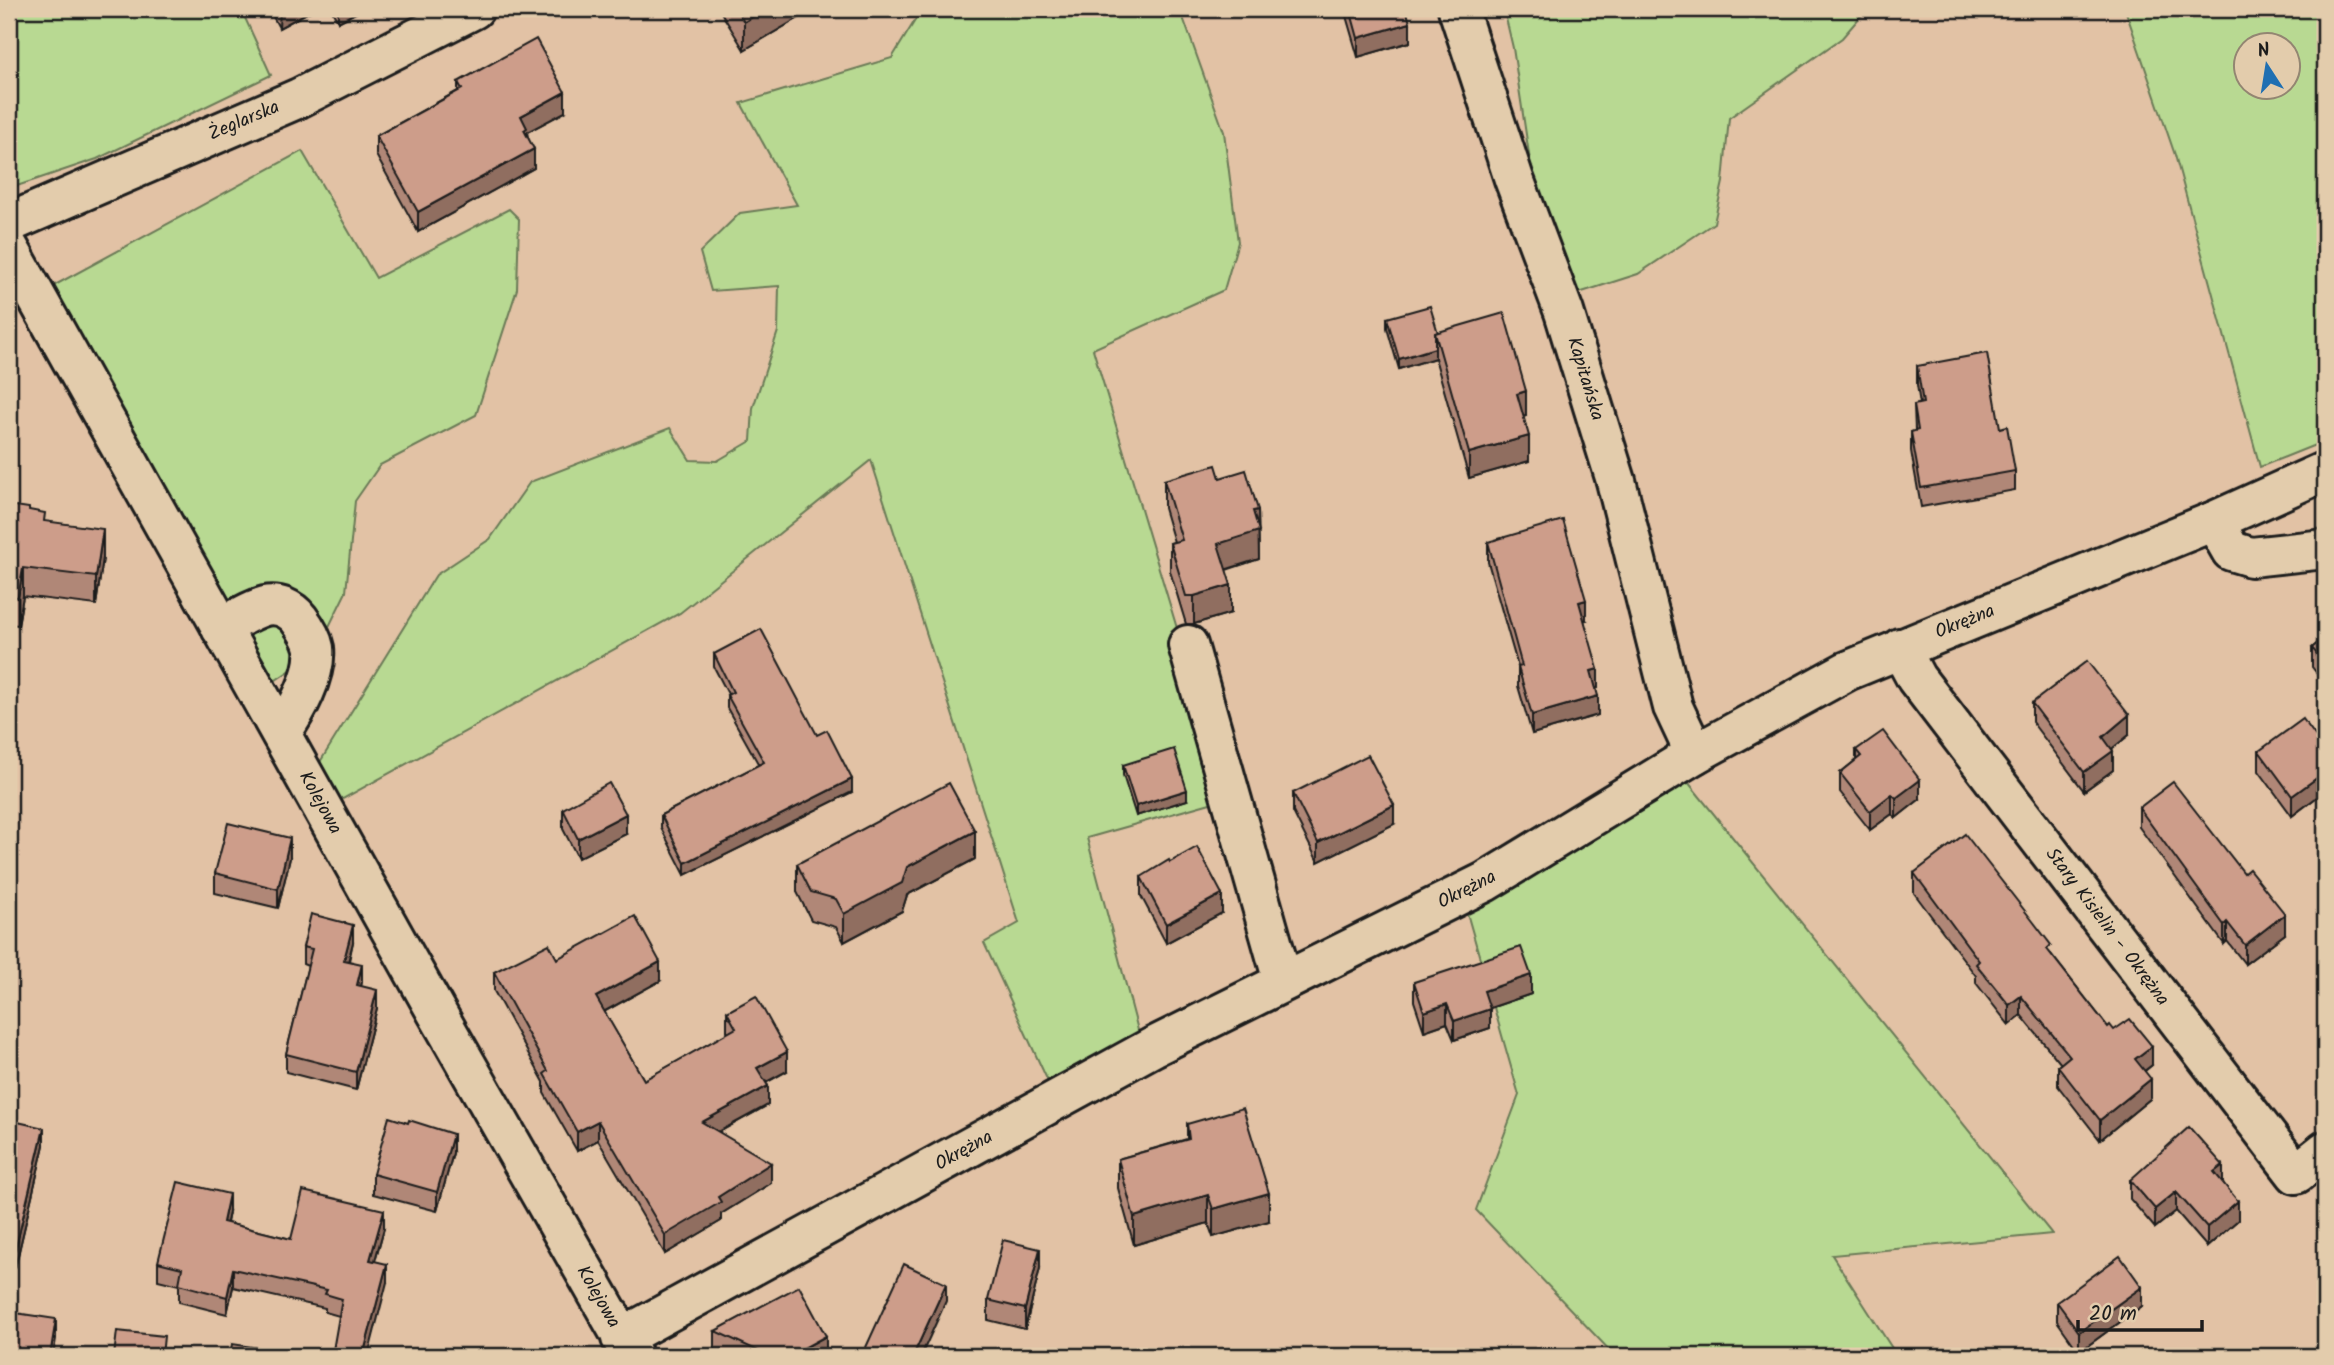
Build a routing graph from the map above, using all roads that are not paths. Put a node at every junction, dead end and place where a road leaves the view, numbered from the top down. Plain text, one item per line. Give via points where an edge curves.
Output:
1 (474, 9) edge
2 (1458, 9) edge
3 (9, 223) edge
4 (9, 248) edge
5 (2325, 471) edge
6 (2214, 521) junction
7 (2325, 549) edge
8 (221, 628) junction
9 (1188, 645) dead end
10 (1900, 648) junction
11 (281, 733) junction
12 (1695, 754) junction
13 (1283, 981) junction
14 (2325, 1152) edge
15 (627, 1347) edge

1 - 3 street, Żeglarska via 299,97
2 - 12 street, Kapitańska via 1564,312 1616,481 1673,707
4 - 8 street, Kolejowa
5 - 6 street, Okrężna
6 - 7 street via 2231,551 2250,557
6 - 10 street, Okrężna
8 - 11 street, Kolejowa
8 - 11 street via 246,614 275,606 286,607 307,631 314,645 314,663 296,713
9 - 13 street
10 - 12 street, Okrężna via 1847,671
10 - 14 street, Stary Kisielin - Okrężna via 1916,678 2296,1174
11 - 15 street, Kolejowa
12 - 13 street, Okrężna via 1485,883
13 - 15 street, Okrężna via 1153,1047

